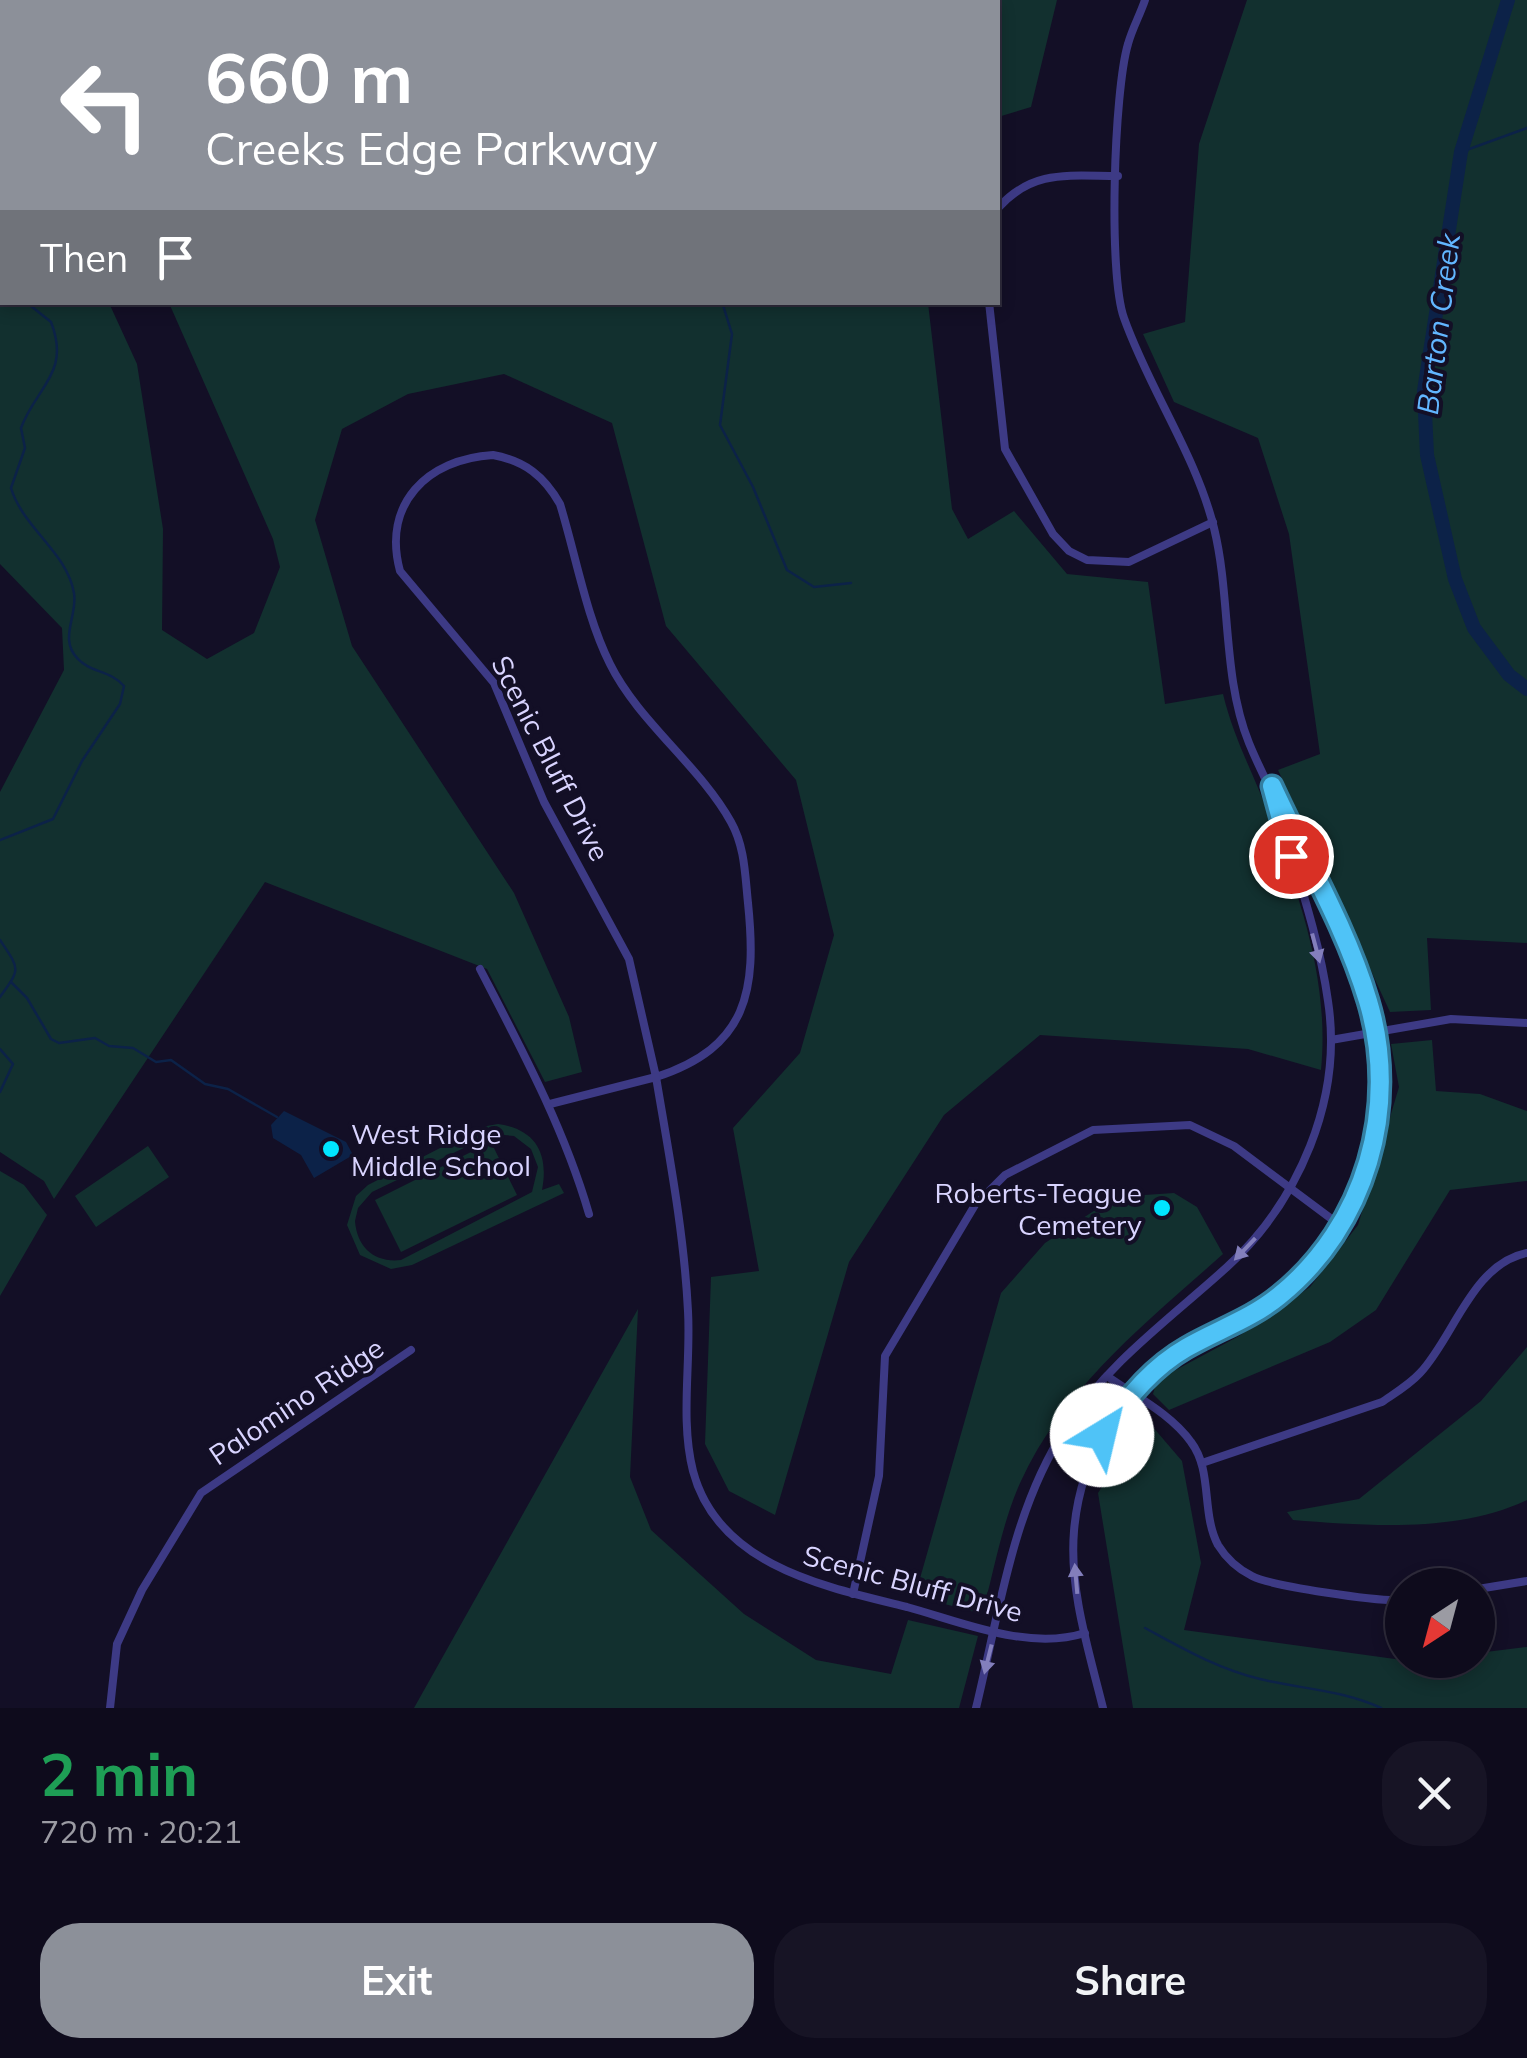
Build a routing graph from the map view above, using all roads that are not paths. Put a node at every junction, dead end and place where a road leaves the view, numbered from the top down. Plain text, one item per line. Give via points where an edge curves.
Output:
1 (1145, 0) edge
2 (1118, 176) junction
3 (1000, 206) edge
4 (989, 305) edge
5 (1212, 522) junction
6 (1272, 786) junction
7 (480, 970) dead end
8 (1527, 1023) edge
9 (1375, 1029) junction
10 (1331, 1040) junction
11 (656, 1077) junction
12 (550, 1104) junction
13 (1291, 1188) junction
14 (588, 1214) dead end
15 (1341, 1226) junction
16 (1527, 1253) edge
17 (411, 1350) dead end
18 (1107, 1376) junction
19 (1132, 1394) junction
20 (1202, 1462) junction
21 (1527, 1581) edge
22 (1495, 1586) edge
23 (853, 1594) junction
24 (1385, 1597) edge
25 (995, 1630) junction
26 (1085, 1633) junction
27 (110, 1708) edge
28 (976, 1708) edge
29 (1103, 1708) edge

1 - 2 street via 1127,46
2 - 3 street via 1035,180
2 - 5 street via 1114,254 1122,314
4 - 5 street via 1005,449 1069,551 1088,560 1129,562
5 - 6 street via 1240,713
6 - 9 street via 1357,970
6 -> 10 street via 1320,961
7 - 12 street
8 - 9 street via 1451,1018
9 - 10 street
9 - 15 street via 1375,1140
10 - 13 street via 1318,1120
11 - 11 street, Scenic Bluff Drive via 710,1051 746,1002 753,968 742,846 723,808 612,669 550,485 510,458 454,461 422,479 402,505 394,536 400,571 494,683 544,802 629,960
11 - 12 street, Scenic Bluff Drive
11 - 23 street, Scenic Bluff Drive via 686,1257 694,1472 718,1515 761,1558 800,1579
12 - 14 street
13 - 15 street
13 -> 18 street via 1251,1244
13 - 23 street via 1213,1133 1162,1124 1093,1130 987,1190 885,1356 878,1476
15 - 19 street via 1278,1297 1186,1348
16 - 20 street via 1488,1276 1422,1371 1398,1392
17 - 27 street, Palomino Ridge via 201,1493 117,1644
18 - 19 street
18 - 25 street via 1066,1427 1032,1491
19 - 20 street via 1181,1430
26 -> 19 street via 1074,1564 1077,1509 1102,1435
20 - 24 street via 1211,1524 1232,1564 1255,1578
21 - 22 street
23 - 25 street, Scenic Bluff Drive
25 - 26 street, Scenic Bluff Drive via 1040,1640
25 -> 28 street
26 - 29 street

